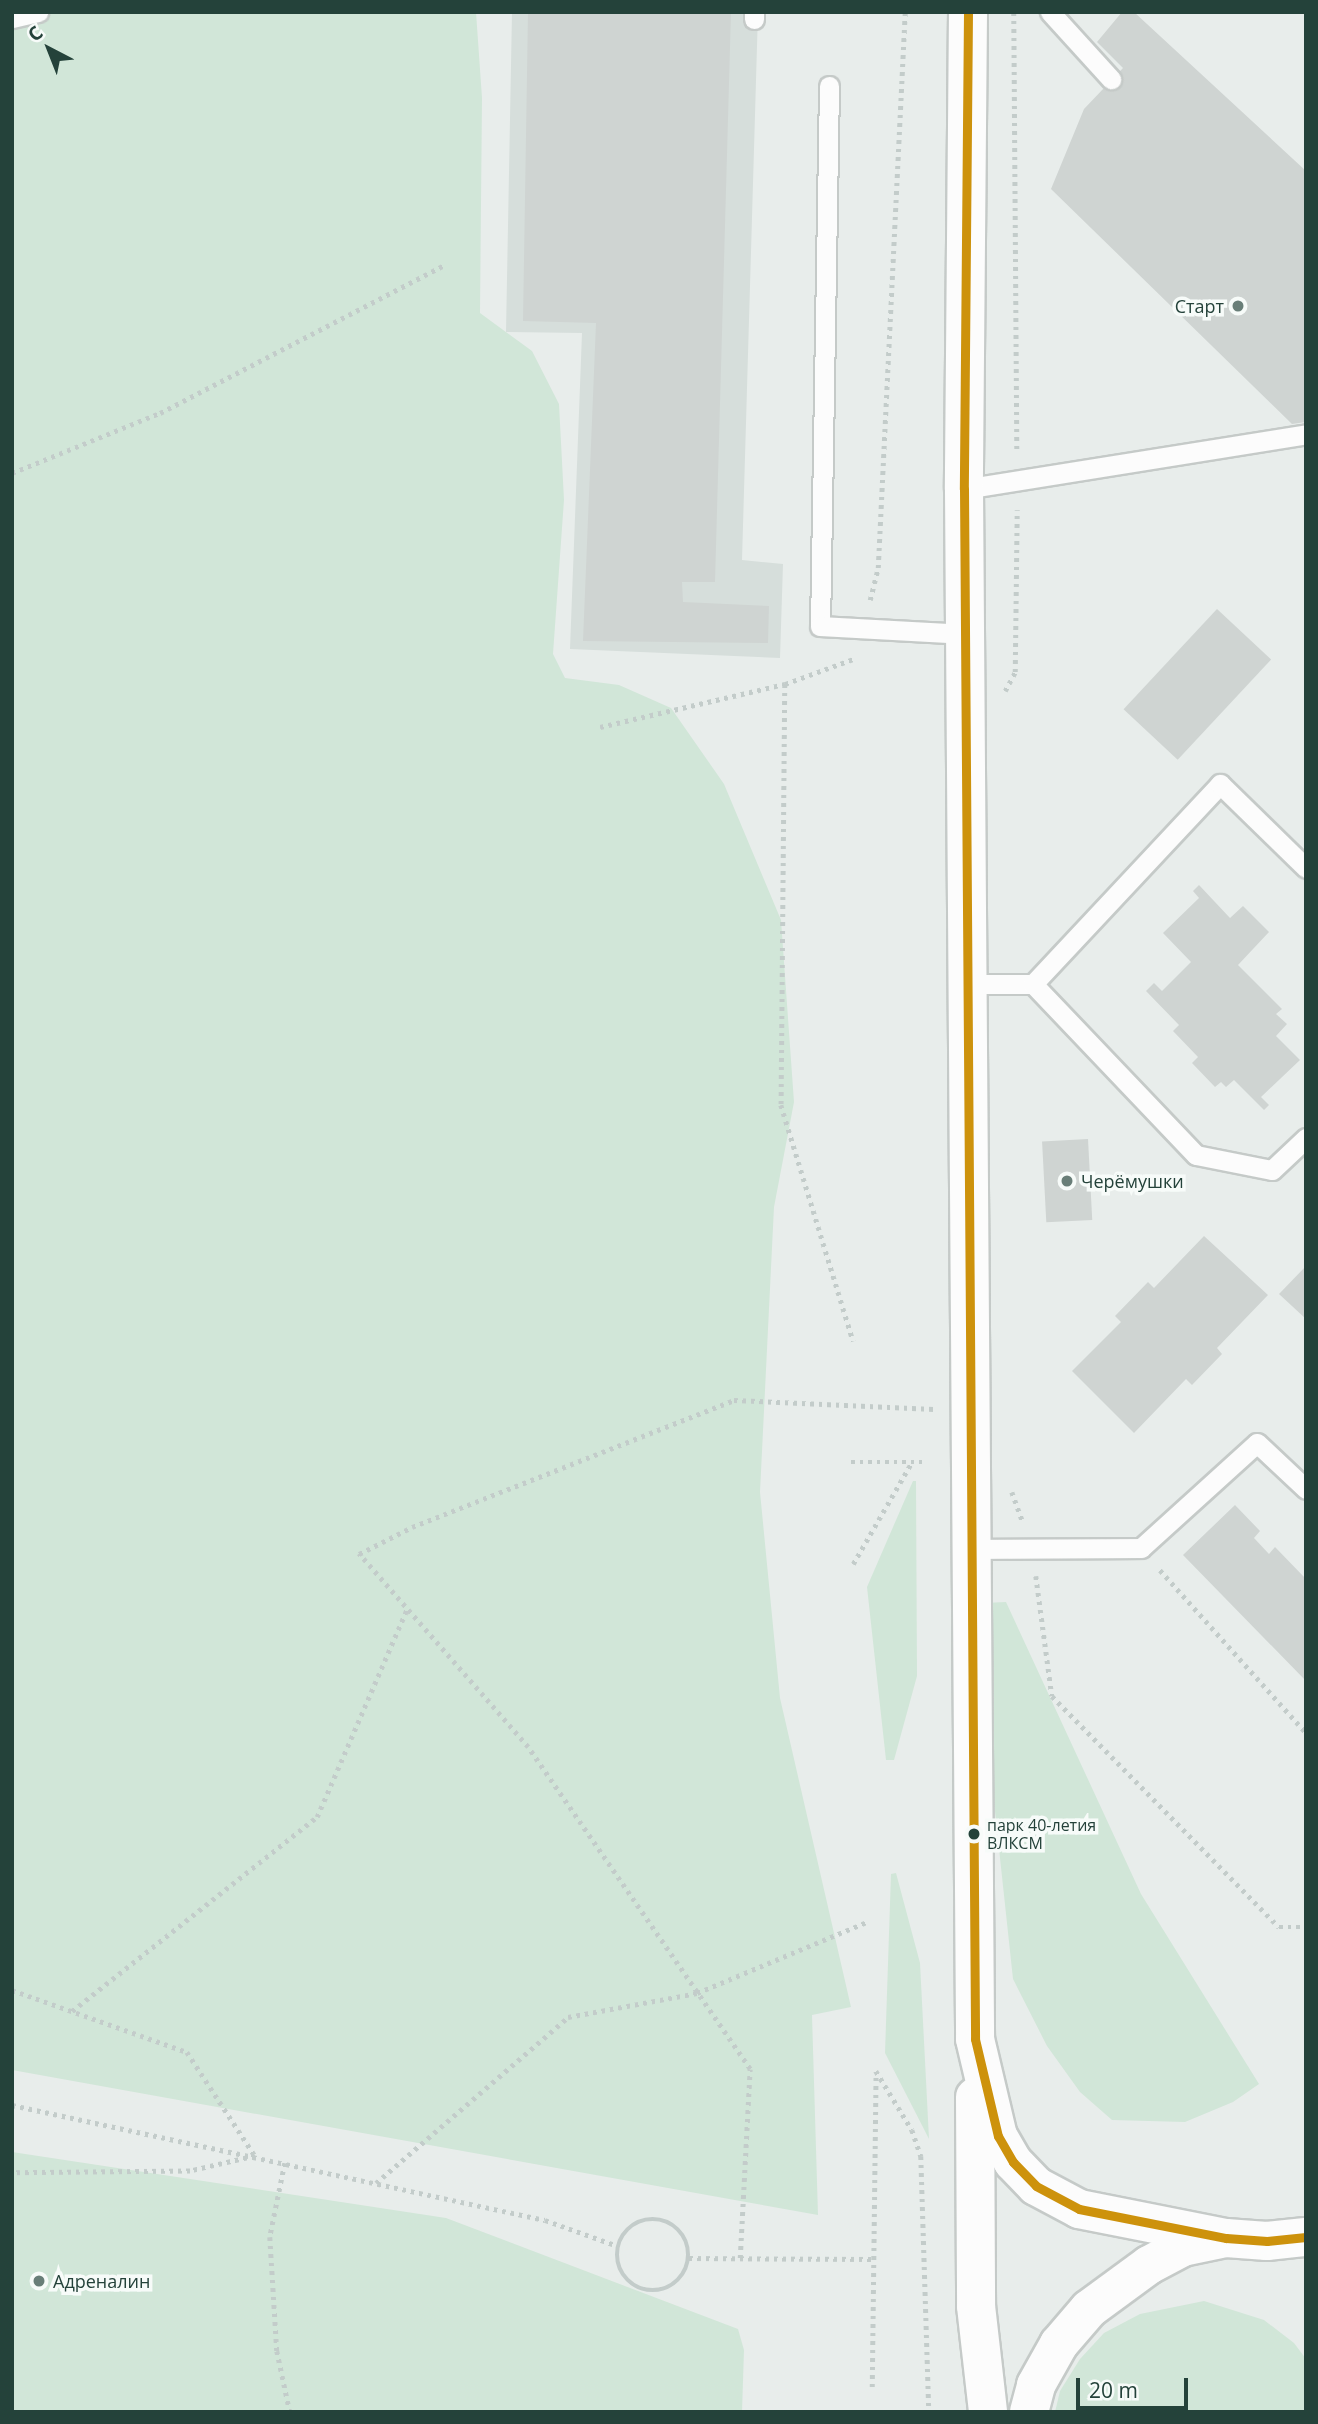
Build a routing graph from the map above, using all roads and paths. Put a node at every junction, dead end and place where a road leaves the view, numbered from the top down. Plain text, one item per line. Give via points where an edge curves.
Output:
1 (38, 12) edge
2 (905, 12) edge
3 (968, 12) edge
4 (1051, 12) edge
5 (12, 18) edge
6 (1111, 79) dead end
7 (828, 86) dead end
8 (444, 265) dead end
9 (1306, 434) edge
10 (12, 473) edge
11 (964, 489) junction
12 (864, 625) junction
13 (965, 634) junction
14 (863, 655) dead end
15 (785, 684) junction
16 (600, 727) dead end
17 (1306, 869) edge
18 (969, 984) junction
19 (1033, 984) junction
20 (1306, 1138) edge
21 (853, 1341) dead end
22 (970, 1410) junction
23 (851, 1462) dead end
24 (912, 1462) junction
25 (922, 1462) dead end
26 (1306, 1489) edge
27 (1141, 1548) junction
28 (970, 1549) junction
29 (853, 1564) dead end
30 (407, 1609) junction
31 (1306, 1733) edge
32 (867, 1922) dead end
33 (12, 1990) edge
34 (697, 1993) junction
35 (71, 2011) junction
36 (975, 2039) junction
37 (12, 2105) edge
38 (255, 2156) junction
39 (285, 2163) junction
40 (12, 2172) edge
41 (376, 2183) junction
42 (1306, 2237) edge
43 (1226, 2238) junction
44 (1267, 2241) junction
45 (618, 2246) junction
46 (689, 2258) junction
47 (740, 2258) junction
48 (875, 2259) junction
49 (1306, 2262) edge
50 (872, 2387) dead end
51 (290, 2412) edge
52 (929, 2412) edge
53 (988, 2412) edge
54 (1029, 2412) edge

1 - 5 lane
2 - 12 path via 878,568
3 - 11 street
4 - 6 lane
7 - 12 lane via 820,626
8 - 10 path via 160,414
9 - 11 lane
11 - 13 street
12 - 13 lane
13 - 18 street
14 - 15 path
15 - 16 path
15 - 21 path via 781,1105
17 - 19 lane via 1220,784
18 - 19 lane
18 - 22 street
19 - 20 lane via 1196,1155 1272,1170
22 - 28 street
22 - 30 path via 734,1400 412,1527 359,1555
23 - 24 path
24 - 25 path
24 - 29 path
26 - 27 lane via 1257,1443
27 - 28 lane
27 - 31 path
28 - 36 street
30 - 34 path via 528,1747
30 - 35 path via 317,1816
32 - 34 path
33 - 35 path
34 - 41 path via 568,2017
34 - 47 path via 750,2069
35 - 38 path via 187,2053
36 - 43 street via 998,2136 1013,2162 1036,2186 1079,2209
36 - 53 street via 975,2306
37 - 38 path
38 - 39 path
38 - 40 path via 190,2172
39 - 41 path
39 - 51 path via 270,2237 277,2351
41 - 45 path via 545,2220
42 - 44 street
43 - 44 street
43 - 54 street via 1172,2253 1116,2286 1089,2309 1059,2344 1036,2385
44 - 49 street
45 - 46 path via 633,2224 662,2219 684,2236
45 - 46 path via 623,2275 648,2291 676,2283
46 - 47 path
47 - 48 path
48 - 50 path
48 - 52 path via 876,2071 912,2130 921,2155

